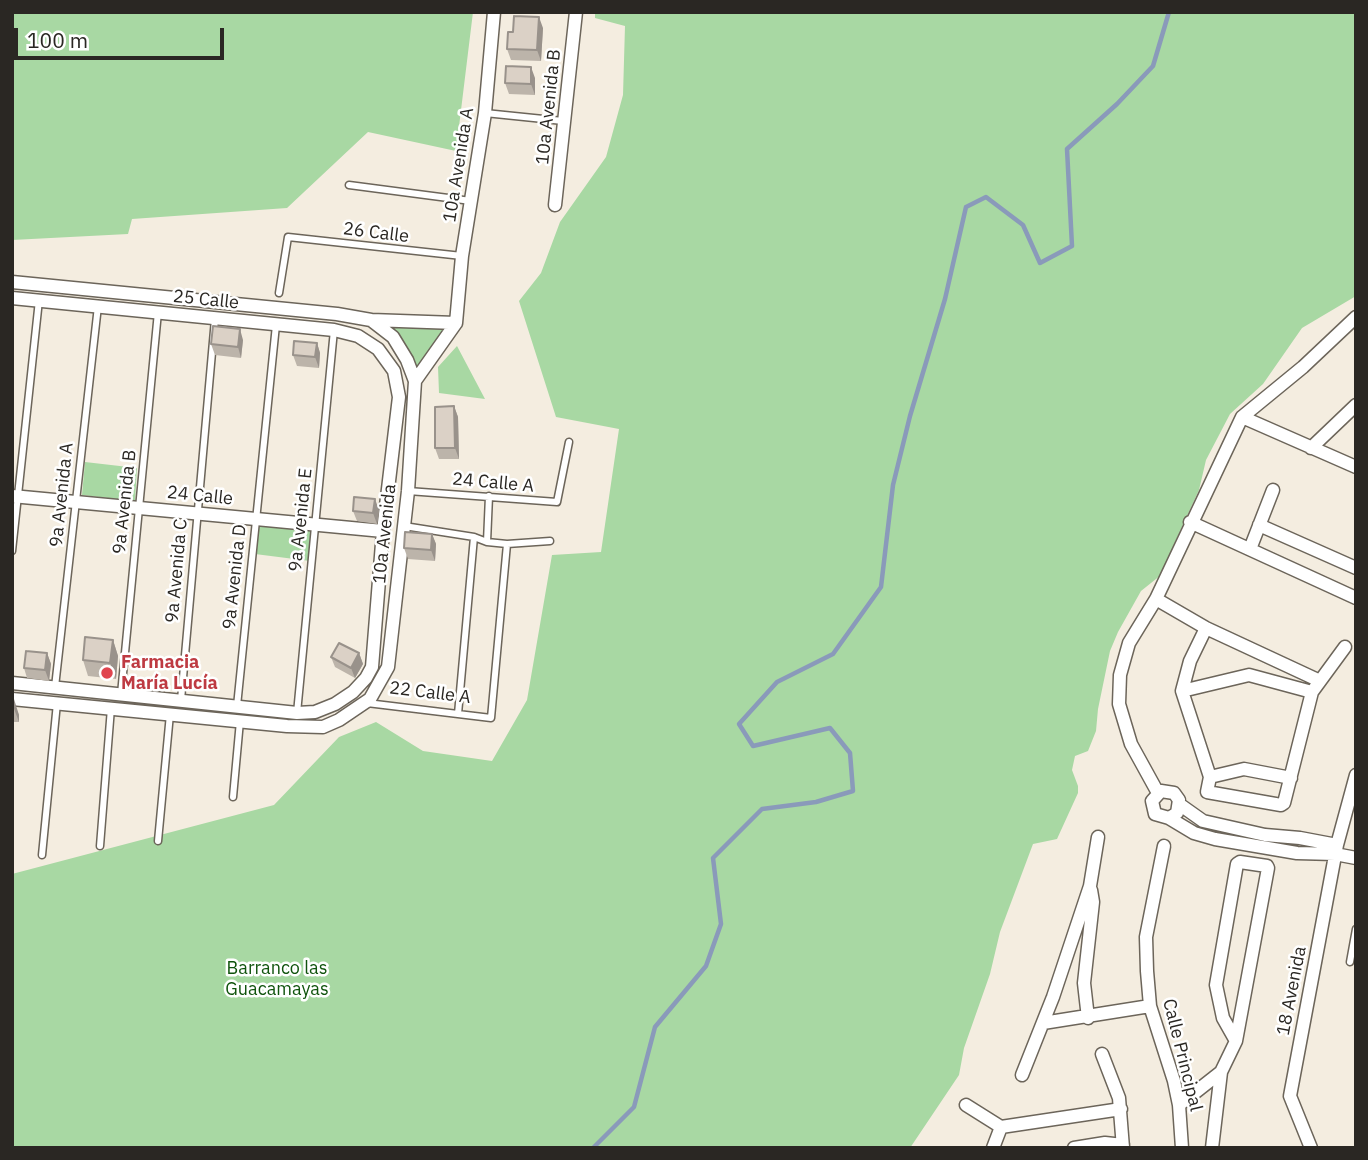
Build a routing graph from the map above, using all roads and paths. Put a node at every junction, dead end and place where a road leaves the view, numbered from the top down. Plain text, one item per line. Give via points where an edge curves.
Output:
1 (494, 12) edge
2 (576, 12) edge
3 (485, 113) junction
4 (566, 121) junction
5 (349, 185) dead end
6 (471, 201) junction
7 (555, 205) dead end
8 (462, 256) junction
9 (12, 282) edge
10 (279, 293) dead end
11 (12, 298) edge
12 (38, 300) junction
13 (98, 306) junction
14 (256, 306) junction
15 (158, 312) junction
16 (1356, 317) edge
17 (215, 319) junction
18 (371, 320) junction
19 (255, 323) junction
20 (456, 323) junction
21 (276, 325) junction
22 (334, 330) junction
23 (387, 359) joint
24 (415, 381) junction
25 (1355, 407) edge
26 (1242, 417) junction
27 (569, 442) dead end
28 (1311, 448) junction
29 (1356, 467) edge
30 (1273, 489) dead end
31 (408, 491) junction
32 (15, 496) edge
33 (489, 496) junction
34 (75, 502) junction
35 (138, 508) junction
36 (196, 513) junction
37 (255, 519) junction
38 (1190, 522) junction
39 (314, 524) junction
40 (1259, 525) junction
41 (404, 526) junction
42 (383, 531) junction
43 (474, 537) junction
44 (551, 541) dead end
45 (487, 542) junction
46 (507, 544) junction
47 (1250, 549) junction
48 (12, 551) edge
49 (1356, 568) edge
50 (1356, 598) edge
51 (1156, 599) junction
52 (1206, 628) junction
53 (1345, 647) dead end
54 (12, 682) edge
55 (1316, 686) junction
56 (55, 687) junction
57 (1182, 691) junction
58 (121, 694) junction
59 (12, 699) edge
60 (180, 701) junction
61 (57, 703) junction
62 (237, 706) junction
63 (359, 706) junction
64 (111, 708) junction
65 (315, 712) junction
66 (297, 713) junction
67 (458, 713) junction
68 (170, 714) junction
69 (240, 722) junction
70 (323, 727) junction
71 (1356, 775) edge
72 (1210, 777) junction
73 (1291, 778) junction
74 (1157, 793) junction
75 (233, 797) dead end
76 (1180, 804) junction
77 (1169, 818) junction
78 (1098, 836) dead end
79 (158, 841) dead end
80 (1337, 845) junction
81 (100, 846) dead end
82 (1164, 846) dead end
83 (42, 855) dead end
84 (1356, 858) edge
85 (1090, 886) junction
86 (1356, 929) edge
87 (1350, 962) dead end
88 (1150, 1006) junction
89 (1088, 1018) junction
90 (1043, 1023) junction
91 (1236, 1041) junction
92 (1102, 1054) dead end
93 (1221, 1072) junction
94 (1022, 1075) dead end
95 (966, 1105) dead end
96 (1179, 1105) junction
97 (1121, 1109) junction
98 (1001, 1127) junction
99 (1123, 1146) edge
100 (993, 1148) edge
101 (1074, 1148) edge
102 (1182, 1148) edge
103 (1212, 1148) edge
104 (1311, 1148) edge

1 - 3 street, 10a Avenida A
2 - 4 street, 10a Avenida B
3 - 4 lane
3 - 6 street, 10a Avenida A
4 - 7 street, 10a Avenida B
5 - 6 lane
6 - 8 street, 10a Avenida A
8 - 10 lane, 26 Calle via 287,238
8 - 20 street, 10a Avenida A
9 - 14 street, 25 Calle
11 - 12 street, 25 Calle
12 - 13 street, 25 Calle
12 - 32 lane
13 - 15 street, 25 Calle
13 - 34 lane, 9a Avenida A
14 - 18 street, 25 Calle
14 - 19 street
15 - 17 street, 25 Calle
15 - 35 lane, 9a Avenida B
16 - 26 street
17 - 19 street, 25 Calle
17 - 36 lane, 9a Avenida C
18 - 20 street, 25 Calle
18 - 24 street, 10a Avenida via 393,337
19 - 21 street, 25 Calle
20 - 24 street
21 - 22 street, 25 Calle
21 - 37 lane, 9a Avenida D
22 - 23 street, 25 Calle via 358,336
22 - 39 lane, 9a Avenida E
23 - 42 street, 10a Avenida via 399,397
24 - 31 street, 10a Avenida
25 - 28 street
26 - 28 street
26 - 38 street
27 - 33 lane, 24 Calle A via 558,502
28 - 29 street
30 - 40 street
31 - 33 lane, 24 Calle A
31 - 41 street, 10a Avenida
32 - 34 street, 24 Calle
32 - 48 lane
33 - 45 lane
34 - 35 street, 24 Calle
34 - 56 lane, 9a Avenida A
35 - 36 street, 24 Calle
35 - 58 lane, 9a Avenida B
36 - 37 street, 24 Calle
36 - 60 lane, 9a Avenida C
37 - 39 street, 24 Calle
37 - 62 lane, 9a Avenida D
38 - 47 street
38 - 51 street
39 - 42 street, 24 Calle
39 - 66 lane, 9a Avenida E
40 - 47 street
40 - 49 street
41 - 43 lane
41 - 63 street, 10a Avenida via 388,667 370,699
42 - 65 street, 10a Avenida via 372,667 354,692
43 - 45 lane
43 - 67 lane
44 - 46 lane
45 - 46 lane
46 - 67 lane, 22 Calle A via 491,718
47 - 50 street
51 - 52 street
51 - 74 street via 1123,658 1119,704 1131,744
52 - 55 street
52 - 57 street
53 - 55 street
54 - 56 street
55 - 57 street via 1250,675
55 - 73 street
56 - 58 street
57 - 72 street
58 - 60 street
59 - 61 street
60 - 62 street
61 - 64 street
61 - 83 lane
62 - 66 street
63 - 67 lane, 22 Calle A
63 - 70 street
64 - 68 street
64 - 81 lane
65 - 66 street
65 - 70 street
68 - 69 street
68 - 79 lane
69 - 70 street
69 - 75 lane
71 - 80 street, 18 Avenida
72 - 73 street via 1244,769
72 - 73 street via 1207,792 1281,805
74 - 76 street via 1174,793
74 - 77 street via 1153,810 1159,817
76 - 77 street
76 - 80 street via 1203,821
77 - 80 street via 1215,839 1297,853
78 - 85 street
80 - 84 street
80 - 104 street, 18 Avenida via 1290,1096
82 - 88 street, Calle Principal via 1146,937
85 - 89 street via 1093,902 1084,983
85 - 90 street
86 - 87 lane
88 - 89 street
88 - 96 street, Calle Principal
89 - 90 street
90 - 94 street
91 - 91 street via 1223,1018 1216,985 1240,862 1268,869
91 - 93 street
92 - 97 street
93 - 96 street
93 - 103 street
95 - 98 street
96 - 102 street, Calle Principal
97 - 98 street
97 - 99 street
98 - 100 street
99 - 101 street via 1105,1143

